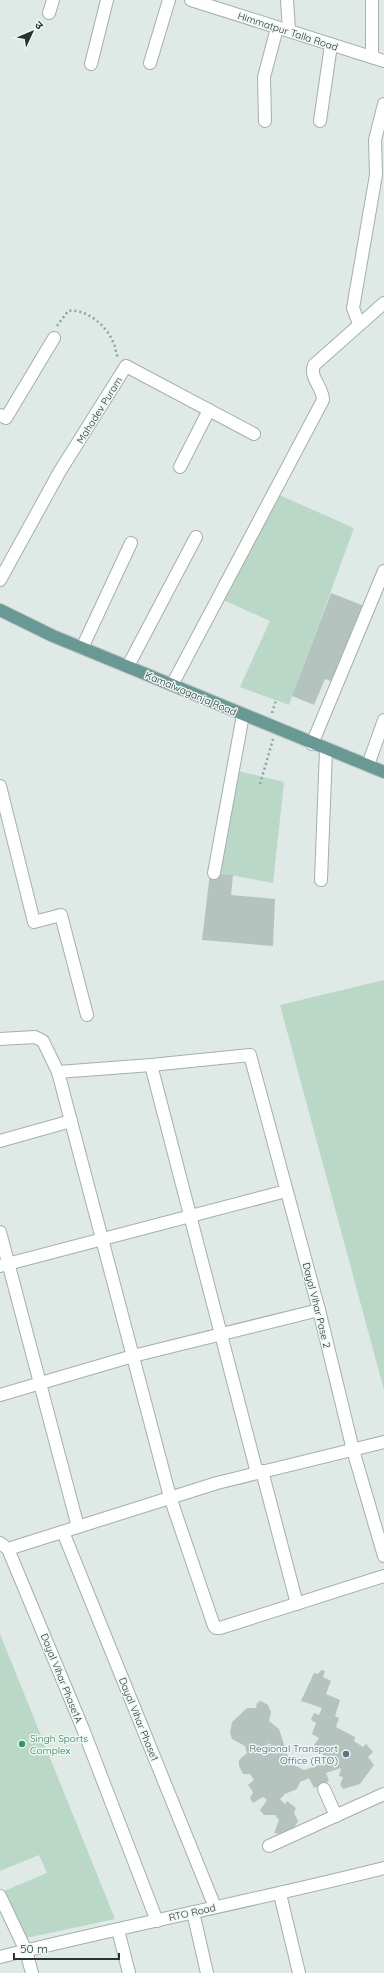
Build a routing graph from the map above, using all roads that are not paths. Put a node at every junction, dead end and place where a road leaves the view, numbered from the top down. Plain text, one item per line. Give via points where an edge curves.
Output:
1 (53, 0) edge
2 (107, 0) edge
3 (169, 0) edge
4 (194, 0) edge
5 (287, 0) edge
6 (372, 0) edge
7 (50, 13) dead end
8 (277, 28) junction
9 (289, 30) junction
10 (330, 44) junction
11 (372, 58) junction
12 (384, 61) edge
13 (150, 63) dead end
14 (91, 64) dead end
15 (384, 104) edge
16 (265, 121) dead end
17 (320, 121) dead end
18 (384, 303) edge
19 (357, 317) junction
20 (54, 338) road end
21 (209, 410) junction
22 (0, 414) edge
23 (254, 434) dead end
24 (180, 467) dead end
25 (196, 537) dead end
26 (131, 543) dead end
27 (384, 571) edge
28 (0, 580) edge
29 (0, 610) edge
30 (82, 648) junction
31 (128, 666) junction
32 (172, 685) junction
33 (243, 715) junction
34 (384, 720) edge
35 (312, 744) junction
36 (326, 750) junction
37 (368, 766) junction
38 (384, 772) edge
39 (0, 786) edge
40 (214, 873) dead end
41 (321, 880) dead end
42 (87, 1015) dead end
43 (0, 1040) edge
44 (151, 1065) junction
45 (58, 1072) junction
46 (71, 1121) junction
47 (0, 1141) edge
48 (286, 1191) junction
49 (190, 1215) junction
50 (0, 1232) edge
51 (102, 1239) junction
52 (4, 1265) edge
53 (319, 1310) junction
54 (221, 1335) junction
55 (133, 1356) junction
56 (41, 1383) junction
57 (0, 1395) edge
58 (384, 1442) edge
59 (352, 1450) junction
60 (259, 1472) junction
61 (170, 1498) junction
62 (78, 1526) junction
63 (63, 1532) junction
64 (4, 1546) edge
65 (384, 1556) edge
66 (384, 1576) edge
67 (297, 1604) junction
68 (324, 1789) dead end
69 (384, 1794) edge
70 (336, 1816) junction
71 (269, 1846) dead end
72 (384, 1868) edge
73 (280, 1894) junction
74 (0, 1896) edge
75 (215, 1907) junction
76 (193, 1912) junction
77 (156, 1921) junction
78 (118, 1930) junction
79 (26, 1951) junction
80 (0, 1957) edge
81 (32, 1973) edge
82 (129, 1973) edge
83 (207, 1973) edge
84 (299, 1973) edge

1 - 7 street
2 - 14 street
3 - 13 street
4 - 8 street, Himmatpur Talla Road
5 - 9 street
6 - 11 street
8 - 9 street, Himmatpur Talla Road
8 - 16 street via 264,77
9 - 10 street, Himmatpur Talla Road
10 - 11 street, Himmatpur Talla Road
10 - 17 street
11 - 12 street, Himmatpur Talla Road
15 - 19 street via 375,140 376,175
18 - 19 street
19 - 32 street via 314,365 313,374 323,393 322,400
20 - 22 street via 6,418
21 - 23 street, Mahadev Puram
21 - 24 street
21 - 28 street, Mahadev Puram via 126,366 60,471
25 - 31 street
26 - 30 street
27 - 35 street
29 - 30 main road, Kamalwaganja Road
30 - 31 main road, Kamalwaganja Road
31 - 32 main road, Kamalwaganja Road
32 - 33 main road, Kamalwaganja Road
33 - 35 main road, Kamalwaganja Road
33 - 40 street
34 - 37 street
35 - 36 main road, Kamalwaganja Road
36 - 37 main road, Kamalwaganja Road
36 - 41 street
37 - 38 main road, Kamalwaganja Road
39 - 42 street via 34,922 61,915
43 - 45 street via 40,1038
44 - 45 street
44 - 48 street, Dayal Vihar Pase 2 via 250,1054
44 - 49 street
45 - 46 street
46 - 47 street
46 - 51 street
48 - 49 street
48 - 53 street, Dayal Vihar Pase 2
49 - 51 street
49 - 54 street
50 - 52 street
51 - 52 street
51 - 55 street
52 - 56 street
53 - 54 street
53 - 59 street, Dayal Vihar Pase 2
54 - 55 street
54 - 60 street
55 - 56 street
55 - 61 street
56 - 57 street
56 - 62 street
58 - 59 street
59 - 60 street
59 - 65 street, Dayal Vihar Pase 2
60 - 61 street
60 - 67 street
61 - 62 street
61 - 67 street via 216,1628
62 - 63 street
63 - 64 street
63 - 75 street, Dayal Vihar Phase1
64 - 77 street, Dayal Vihar Phase1A via 83,1729
66 - 67 street
68 - 70 street
69 - 70 street
70 - 71 street
72 - 73 street, RTO Road
73 - 75 street, RTO Road
73 - 84 street
74 - 79 street
75 - 76 street, RTO Road
76 - 77 street, RTO Road
76 - 83 street
77 - 78 street, RTO Road
78 - 79 street, RTO Road
78 - 82 street
79 - 80 street, RTO Road
79 - 81 street

